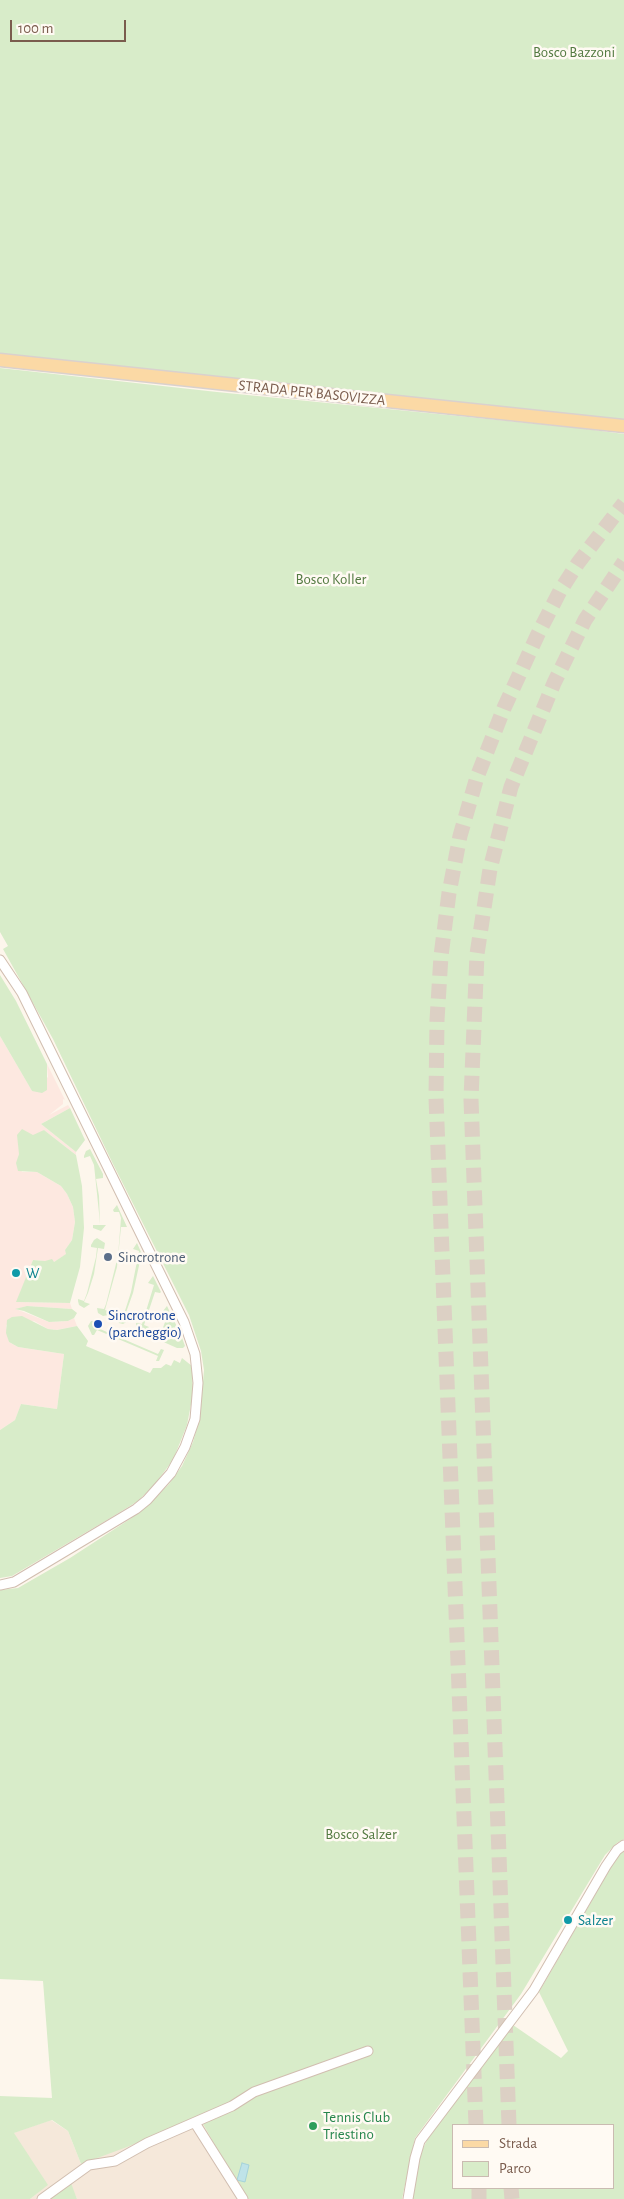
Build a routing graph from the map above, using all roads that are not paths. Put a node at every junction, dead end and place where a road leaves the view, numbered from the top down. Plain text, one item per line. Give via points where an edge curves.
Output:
1 (0, 360) edge
2 (624, 426) edge
3 (0, 960) edge
4 (0, 1585) edge
5 (624, 1845) edge
6 (368, 2051) dead end
7 (195, 2123) junction
8 (42, 2199) edge
9 (243, 2199) edge
10 (408, 2199) edge

1 - 2 main road, STRADA PER BASOVIZZA
3 - 4 street via 22,993 184,1322 195,1354 198,1384 194,1419 185,1447 171,1473 147,1500 14,1582
5 - 10 street via 606,1866 534,1990 420,2141
6 - 7 street via 254,2092
7 - 8 street via 115,2160 89,2165
7 - 9 street

